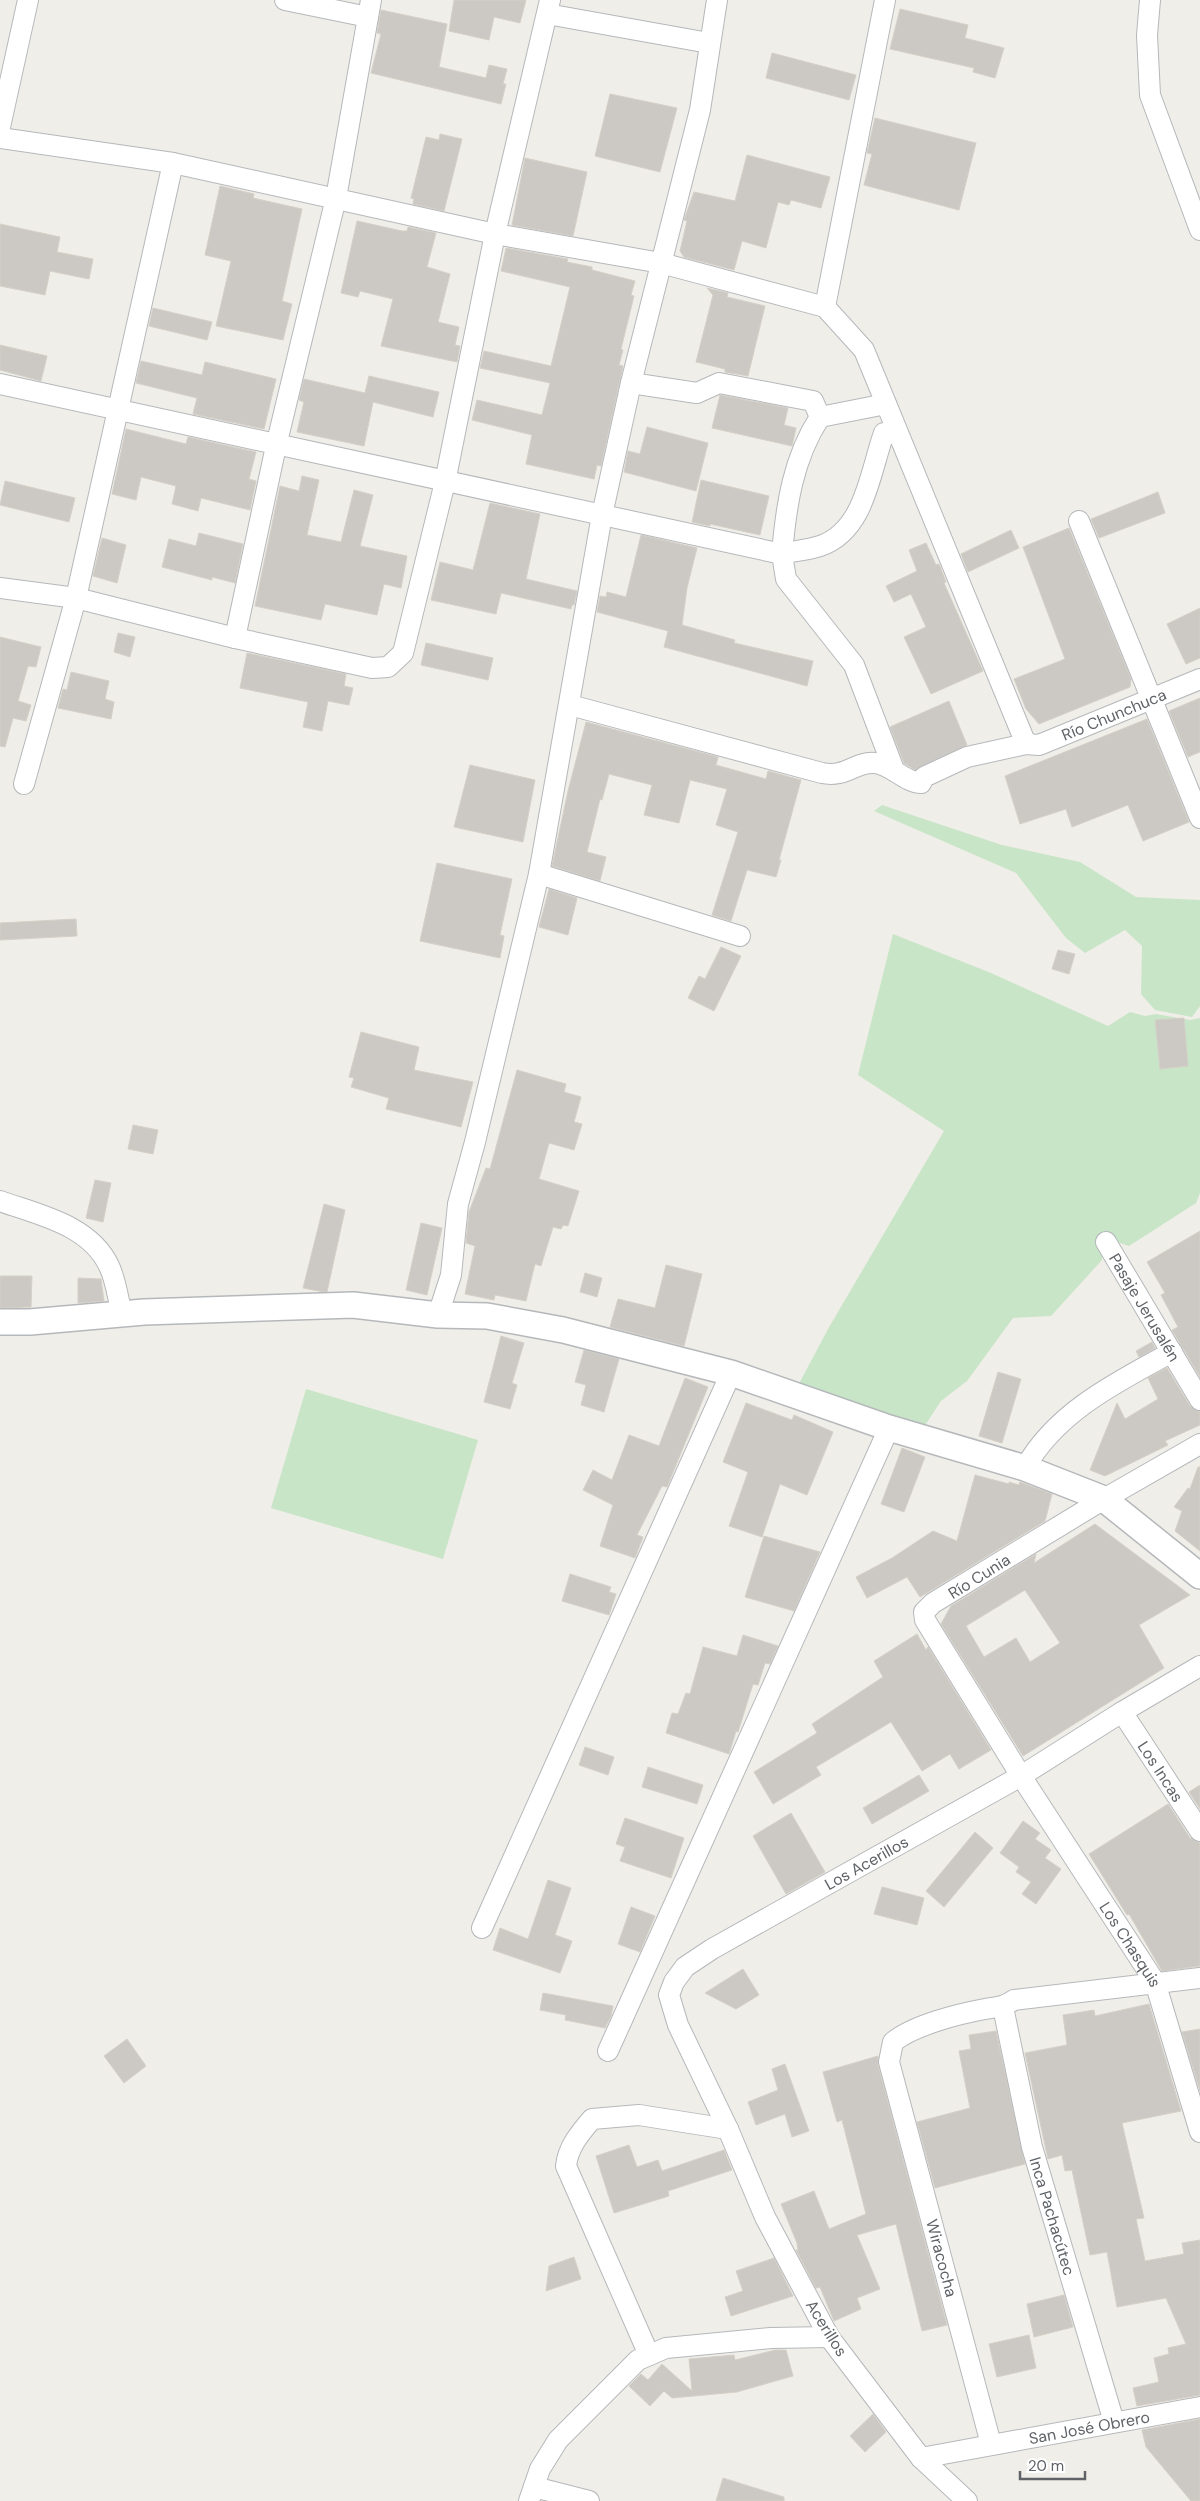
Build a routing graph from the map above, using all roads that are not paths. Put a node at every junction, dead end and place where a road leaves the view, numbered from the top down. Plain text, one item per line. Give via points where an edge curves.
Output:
1 (28, 0) edge
2 (285, 0) edge
3 (717, 0) edge
4 (885, 0) edge
5 (1150, 0) edge
6 (549, 7) edge
7 (370, 8) edge
8 (709, 43) junction
9 (0, 127) edge
10 (0, 138) edge
11 (173, 163) junction
12 (336, 198) junction
13 (1200, 230) edge
14 (495, 234) junction
15 (661, 263) junction
16 (826, 307) junction
17 (631, 383) junction
18 (0, 384) edge
19 (886, 404) junction
20 (117, 411) junction
21 (820, 417) junction
22 (898, 434) junction
23 (276, 446) junction
24 (445, 482) junction
25 (602, 515) junction
26 (1079, 521) dead end
27 (782, 554) junction
28 (0, 588) edge
29 (76, 598) junction
30 (235, 638) junction
31 (1200, 679) edge
32 (1152, 700) junction
33 (570, 705) junction
34 (1026, 744) junction
35 (894, 770) junction
36 (24, 784) dead end
37 (1200, 818) edge
38 (539, 874) junction
39 (740, 936) dead end
40 (0, 1201) edge
41 (1106, 1242) dead end
42 (122, 1314) junction
43 (438, 1315) junction
44 (0, 1322) edge
45 (1172, 1352) junction
46 (731, 1373) junction
47 (1200, 1400) edge
48 (889, 1428) junction
49 (1200, 1444) edge
50 (1024, 1468) junction
51 (1104, 1499) junction
52 (1200, 1576) edge
53 (1200, 1666) edge
54 (1122, 1712) junction
55 (1021, 1776) junction
56 (1200, 1831) edge
57 (482, 1928) dead end
58 (1200, 1978) edge
59 (1155, 1982) junction
60 (1003, 2007) junction
61 (608, 2051) dead end
62 (728, 2129) junction
63 (1200, 2132) edge
64 (829, 2337) junction
65 (649, 2355) junction
66 (1200, 2407) edge
67 (1114, 2422) junction
68 (991, 2444) junction
69 (921, 2458) junction
70 (532, 2494) edge
71 (589, 2501) edge
72 (967, 2501) edge

1 - 9 street
2 - 7 street
3 - 8 street
4 - 16 street
5 - 13 street via 1147,35 1150,95
6 - 8 street
6 - 14 street
7 - 12 street
8 - 15 street via 700,110
10 - 11 street
11 - 12 street
11 - 20 street
12 - 14 street
12 - 23 street
14 - 15 street
14 - 24 street
15 - 16 street
15 - 17 street
16 - 19 street via 864,350
17 - 21 street via 697,393 719,383 813,401
17 - 25 street
18 - 20 street
19 - 21 street
19 - 22 street
20 - 23 street
20 - 29 street
21 - 27 street via 793,476
22 - 27 street via 884,433 861,507 845,532 821,546
22 - 34 street
23 - 24 street
23 - 30 street
24 - 25 street
24 - 30 street via 403,654 388,666 372,668
25 - 27 street
25 - 33 street
26 - 32 street
27 - 35 street via 786,579 854,665
28 - 29 street
29 - 30 street
29 - 36 street
31 - 32 street, Río Chunchuca
32 - 34 street, Río Chunchuca via 1039,745
32 - 37 street
33 - 35 street via 822,773 838,775 866,764
33 - 38 street
34 - 35 street, Río Chunchuca via 967,757 924,777 921,783
38 - 39 street
38 - 43 street via 458,1204 451,1275
40 - 42 street via 74,1229 95,1244 109,1266
41 - 45 street, Pasaje Jerusalén
42 - 43 street via 353,1305
42 - 44 street
43 - 46 street via 487,1316 563,1330
45 - 47 street, Pasaje Jerusalén
45 - 50 street via 1117,1382 1076,1410 1033,1454
46 - 48 street
46 - 57 street
48 - 50 street
48 - 61 street
49 - 51 street, Río Cunia
50 - 51 street
51 - 52 street
51 - 55 street, Río Cunia via 933,1603 924,1612 924,1620
53 - 54 street, Los Acerillos
54 - 55 street, Los Acerillos
54 - 56 street, Los Incas
55 - 59 street, Los Chasquis
55 - 62 street, Los Acerillos via 712,1949 686,1967 669,1995 678,2024
58 - 59 street, Wiracocha
59 - 60 street, Wiracocha via 1014,2000
59 - 63 street, Los Chasquis
60 - 67 street, Inca Pachacútec via 1032,2147
60 - 68 street, Wiracocha via 914,2028 893,2042 889,2062
62 - 64 street, Acerillos via 765,2217
62 - 65 street via 639,2115 592,2119 567,2154 566,2166
64 - 65 street via 771,2338 666,2348
64 - 69 street, Acerillos
65 - 70 street via 638,2360 558,2440 540,2469
66 - 67 street, San José Obrero
67 - 68 street, San José Obrero
68 - 69 street, San José Obrero
69 - 72 street, Acerillos
70 - 71 street

